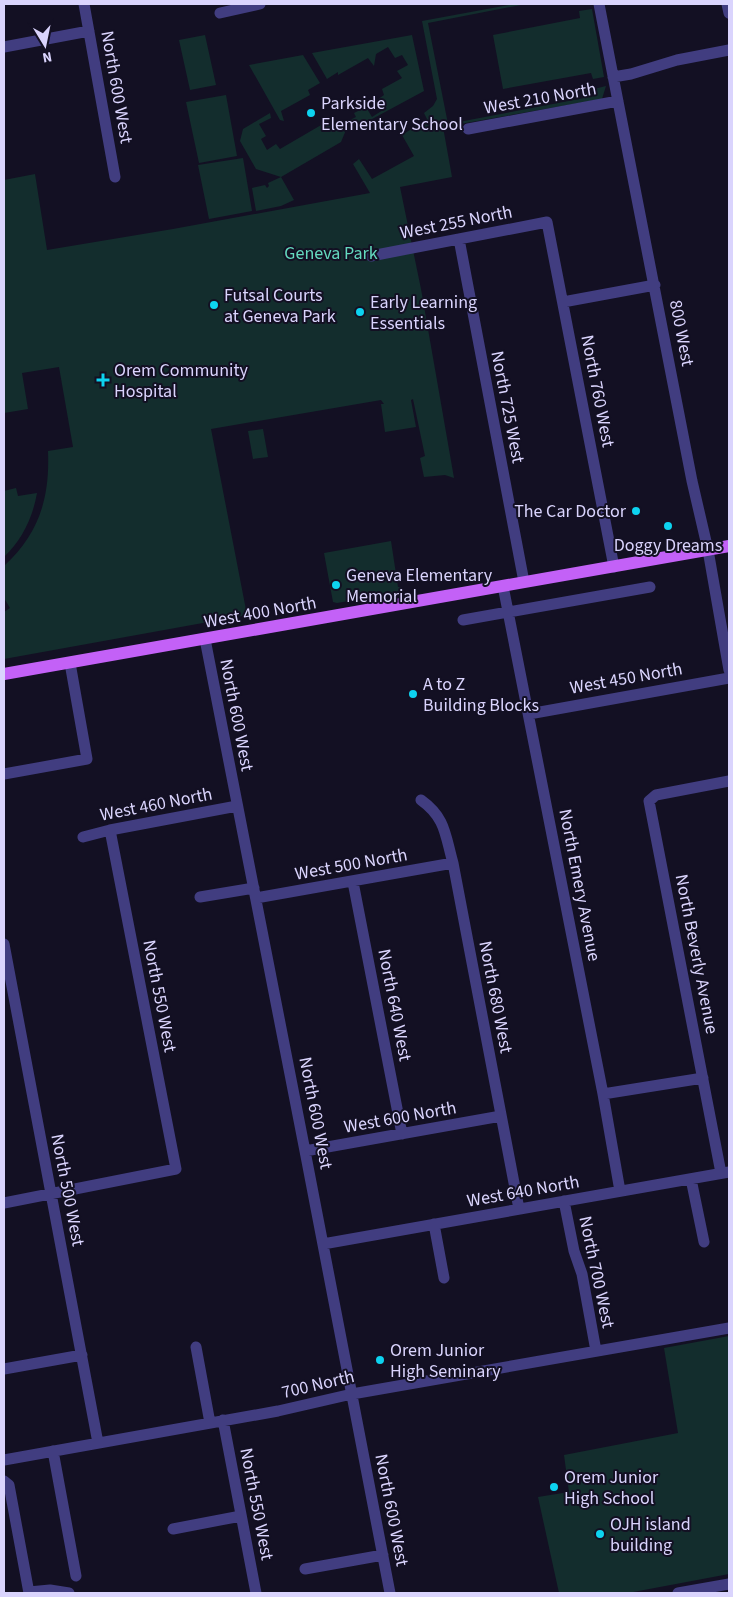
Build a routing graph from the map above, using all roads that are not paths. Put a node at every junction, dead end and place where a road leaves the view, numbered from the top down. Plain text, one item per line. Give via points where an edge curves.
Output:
1 (84, 4) edge
2 (260, 4) edge
3 (599, 4) edge
4 (728, 4) edge
5 (220, 13) dead end
6 (729, 13) edge
7 (89, 31) junction
8 (4, 47) edge
9 (729, 50) edge
10 (613, 77) junction
11 (618, 101) junction
12 (468, 129) dead end
13 (115, 177) dead end
14 (547, 222) joint
15 (459, 239) junction
16 (371, 256) dead end
17 (655, 286) junction
18 (563, 302) junction
19 (729, 546) edge
20 (708, 550) junction
21 (614, 567) junction
22 (524, 582) junction
23 (503, 586) junction
24 (650, 587) dead end
25 (508, 613) junction
26 (464, 620) dead end
27 (205, 639) junction
28 (70, 663) junction
29 (729, 670) edge
30 (4, 674) edge
31 (729, 678) edge
32 (529, 714) junction
33 (4, 774) edge
34 (729, 781) edge
35 (421, 800) dead end
36 (237, 806) junction
37 (110, 830) junction
38 (83, 837) dead end
39 (453, 863) junction
40 (353, 882) junction
41 (255, 893) junction
42 (200, 897) dead end
43 (4, 944) edge
44 (703, 1078) junction
45 (603, 1094) junction
46 (501, 1116) junction
47 (402, 1134) junction
48 (305, 1151) junction
49 (725, 1173) edge
50 (692, 1179) junction
51 (620, 1191) junction
52 (52, 1193) junction
53 (564, 1201) junction
54 (4, 1203) edge
55 (519, 1209) junction
56 (434, 1224) junction
57 (704, 1242) dead end
58 (323, 1244) junction
59 (444, 1278) dead end
60 (729, 1328) edge
61 (196, 1347) dead end
62 (596, 1351) junction
63 (82, 1355) junction
64 (4, 1369) edge
65 (352, 1394) junction
66 (223, 1420) junction
67 (210, 1423) junction
68 (98, 1443) junction
69 (53, 1451) junction
70 (4, 1460) edge
71 (4, 1481) edge
72 (241, 1516) junction
73 (173, 1529) dead end
74 (383, 1555) junction
75 (305, 1569) dead end
76 (76, 1576) dead end
77 (729, 1584) edge
78 (29, 1593) edge
79 (69, 1593) edge
80 (256, 1593) edge
81 (390, 1593) edge
82 (678, 1593) edge

1 - 7 street, North 600 West
2 - 5 street
3 - 10 street, 800 West
4 - 6 street
7 - 8 street
7 - 13 street, North 600 West
9 - 10 street
10 - 11 street, 800 West
11 - 12 street, West 210 North
11 - 17 street, 800 West
14 - 15 street, West 255 North
14 - 18 street, North 760 West
15 - 16 street, West 255 North
15 - 22 street, North 725 West
17 - 18 street
17 - 20 street, 800 West
18 - 21 street, North 760 West
19 - 20 main road, West 400 North
20 - 21 main road, West 400 North
20 - 29 street, 800 West
21 - 22 main road, West 400 North
22 - 23 main road, West 400 North
23 - 25 street, North Emery Avenue
23 - 27 main road, West 400 North
24 - 25 street
25 - 26 street
25 - 32 street, North Emery Avenue
27 - 28 main road, West 400 North
27 - 36 street, North 600 West
28 - 30 main road, West 400 North
28 - 33 street via 87,759
31 - 32 street, West 450 North
32 - 45 street, North Emery Avenue
34 - 44 street, North Beverly Avenue via 656,795 649,801
35 - 39 street, North 680 West via 442,821
36 - 37 street, West 460 North
36 - 41 street, North 600 West
37 - 38 street, West 460 North
37 - 52 street, North 550 West via 176,1169
39 - 40 street, West 500 North
39 - 46 street, North 680 West
40 - 41 street, West 500 North
40 - 47 street, North 640 West
41 - 42 street, West 500 North
41 - 48 street, North 600 West
43 - 52 street, North 500 West
44 - 45 street
44 - 49 street, North Beverly Avenue
45 - 51 street, North Emery Avenue
46 - 47 street, West 600 North
46 - 55 street, North 680 West
47 - 48 street, West 600 North
48 - 58 street, North 600 West
49 - 50 street, West 640 North
50 - 51 street, West 640 North
50 - 57 street
51 - 53 street, West 640 North
52 - 54 street
52 - 63 street, North 500 West
53 - 55 street, West 640 North
53 - 62 street, North 700 West
55 - 56 street, West 640 North
56 - 58 street, West 640 North
56 - 59 street
58 - 65 street, North 600 West
60 - 62 street, 700 North
61 - 67 street
62 - 65 street, 700 North
63 - 64 street
63 - 68 street, North 500 West
65 - 66 street, 700 North
65 - 74 street, North 600 West
66 - 67 street, 700 North
66 - 72 street, North 550 West
67 - 68 street, 700 North
68 - 69 street, 700 North
69 - 70 street, 700 North
69 - 76 street
71 - 78 street via 9,1485
72 - 73 street
72 - 80 street, North 550 West
74 - 75 street
74 - 81 street, North 600 West
77 - 82 street
78 - 79 street via 50,1590

